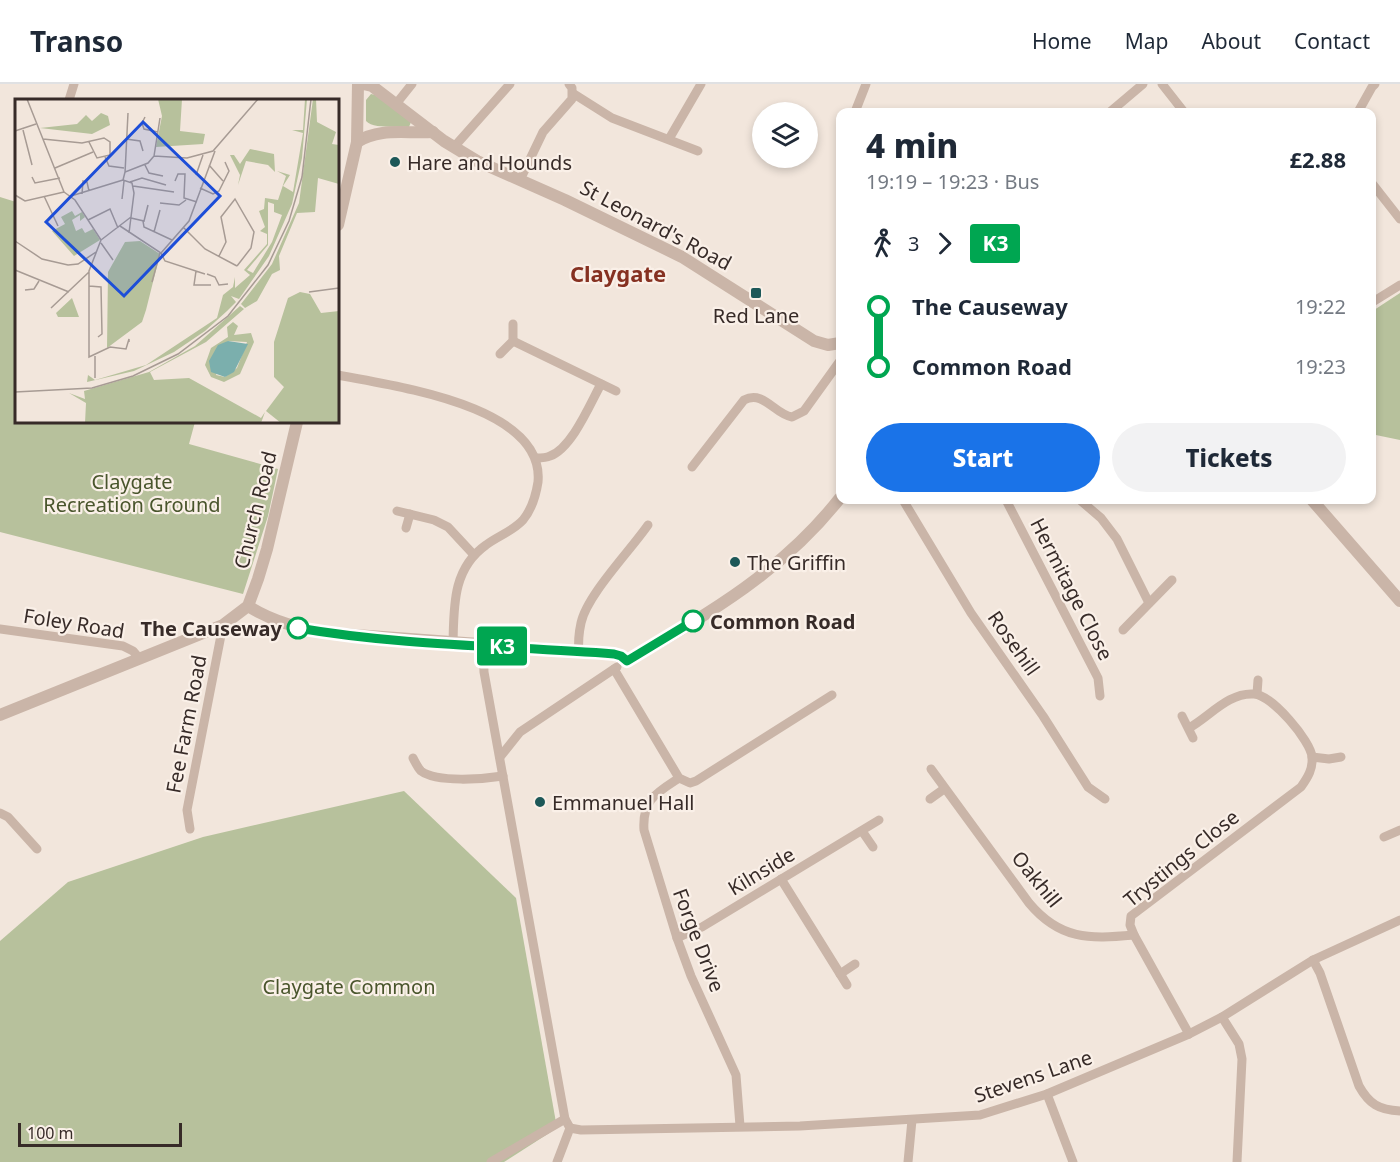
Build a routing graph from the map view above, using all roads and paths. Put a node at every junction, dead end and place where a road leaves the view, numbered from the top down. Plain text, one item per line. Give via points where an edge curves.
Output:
1 (74, 84) edge
2 (358, 84) edge
3 (363, 84) edge
4 (412, 84) edge
5 (510, 84) edge
6 (569, 84) edge
7 (701, 84) edge
8 (866, 84) edge
9 (1143, 84) edge
10 (1162, 84) edge
11 (1375, 84) edge
12 (574, 94) junction
13 (69, 99) edge
14 (396, 104) junction
15 (857, 108) edge
16 (1115, 108) edge
17 (1181, 108) edge
18 (1360, 108) edge
19 (433, 132) junction
20 (669, 140) junction
21 (357, 142) junction
22 (454, 147) junction
23 (698, 151) dead end
24 (520, 180) junction
25 (1376, 189) edge
26 (1400, 219) edge
27 (339, 221) edge
28 (1400, 285) edge
29 (1376, 300) edge
30 (513, 324) dead end
31 (513, 340) junction
32 (836, 348) edge
33 (500, 354) dead end
34 (836, 367) edge
35 (339, 375) edge
36 (601, 384) junction
37 (616, 391) dead end
38 (297, 423) edge
39 (536, 458) junction
40 (692, 466) dead end
41 (836, 503) edge
42 (905, 504) edge
43 (1008, 504) edge
44 (1085, 504) edge
45 (1315, 504) edge
46 (397, 511) dead end
47 (410, 514) junction
48 (648, 525) dead end
49 (406, 528) dead end
50 (474, 555) junction
51 (1172, 580) dead end
52 (1400, 601) edge
53 (1149, 603) junction
54 (248, 606) junction
55 (223, 625) junction
56 (0, 630) edge
57 (1124, 630) dead end
58 (453, 644) junction
59 (483, 646) junction
60 (579, 652) junction
61 (139, 658) junction
62 (627, 661) junction
63 (614, 669) junction
64 (1258, 680) dead end
65 (1257, 694) junction
66 (832, 695) dead end
67 (1100, 696) dead end
68 (0, 715) edge
69 (1182, 716) dead end
70 (1189, 728) junction
71 (1193, 738) dead end
72 (500, 757) junction
73 (1312, 757) junction
74 (1341, 757) dead end
75 (413, 758) dead end
76 (931, 769) dead end
77 (503, 776) junction
78 (679, 778) junction
79 (944, 789) junction
80 (930, 799) dead end
81 (1105, 799) dead end
82 (0, 813) edge
83 (879, 820) dead end
84 (190, 829) dead end
85 (1400, 830) edge
86 (862, 831) junction
87 (1384, 837) dead end
88 (873, 847) dead end
89 (37, 849) dead end
90 (781, 879) junction
91 (1400, 920) edge
92 (1134, 935) junction
93 (677, 938) junction
94 (1313, 960) junction
95 (855, 964) dead end
96 (840, 974) junction
97 (847, 985) dead end
98 (1222, 1017) junction
99 (1189, 1034) junction
100 (1047, 1094) junction
101 (1400, 1111) edge
102 (912, 1120) junction
103 (567, 1124) junction
104 (740, 1126) junction
105 (491, 1162) edge
106 (557, 1162) edge
107 (908, 1162) edge
108 (1073, 1162) edge
109 (1237, 1162) edge

1 - 13 street
2 - 21 street
3 - 14 street, St Leonard's Road
4 - 14 street
5 - 22 street
6 - 12 street
7 - 20 street
8 - 15 street
9 - 16 street
10 - 17 street
11 - 18 street
12 - 20 street via 612,118
12 - 24 street via 543,132
14 - 19 street, St Leonard's Road
19 - 21 street via 384,132
19 - 22 street, St Leonard's Road
20 - 23 street
21 - 27 street
22 - 24 street, St Leonard's Road
24 - 32 street, St Leonard's Road via 665,249 814,341
25 - 26 street
28 - 29 street
30 - 31 street
31 - 33 street
31 - 36 street
34 - 40 street via 804,411 792,417 758,397 744,400
35 - 39 street via 421,392 474,409 516,431
36 - 37 street
36 - 39 street via 569,440 550,457
38 - 54 street, Church Road via 267,549
39 - 50 street via 537,490 524,519
41 - 62 street via 808,535 765,573
42 - 81 street, Rosehill via 971,613 1088,787
43 - 67 street, Hermitage Close via 1098,678
44 - 53 street via 1117,539
45 - 52 street
46 - 47 street
47 - 49 street
47 - 50 street via 448,527
48 - 60 street via 587,608 581,622
50 - 58 street via 457,582
51 - 53 street
53 - 57 street
54 - 55 street
54 - 58 street via 298,628
55 - 61 street
55 - 84 street, Fee Farm Road via 187,810
56 - 61 street, Foley Road via 123,646
58 - 59 street
59 - 60 street
59 - 72 street
60 - 62 street via 614,654
61 - 68 street
62 - 63 street
63 - 72 street via 520,732
63 - 78 street
64 - 65 street
65 - 70 street via 1230,700
65 - 73 street via 1279,706 1306,742
66 - 78 street via 696,781 690,783
69 - 70 street
70 - 71 street
72 - 77 street
73 - 74 street
73 - 92 street, Trystings Close via 1309,777 1300,786 1140,908 1130,920
75 - 77 street via 421,771 438,776 477,780
76 - 79 street, Oakhill
77 - 103 street
78 - 93 street, Forge Drive via 652,798 643,817 647,845
79 - 80 street
79 - 92 street, Oakhill via 1045,920 1066,932 1087,936
82 - 89 street
83 - 86 street, Kilnside
85 - 87 street
86 - 88 street
86 - 90 street, Kilnside
90 - 93 street, Kilnside
90 - 96 street
91 - 94 street, Stevens Lane
92 - 99 street, Trystings Close
93 - 104 street, Forge Drive via 736,1075
94 - 98 street, Stevens Lane
94 - 101 street via 1365,1097 1374,1105
95 - 96 street
96 - 97 street
98 - 99 street, Stevens Lane
98 - 109 street via 1239,1044 1242,1059
99 - 100 street, Stevens Lane
100 - 102 street, Stevens Lane via 980,1115
100 - 108 street
102 - 104 street, Stevens Lane
102 - 107 street
103 - 104 street, Stevens Lane via 581,1130
103 - 105 street
103 - 106 street

